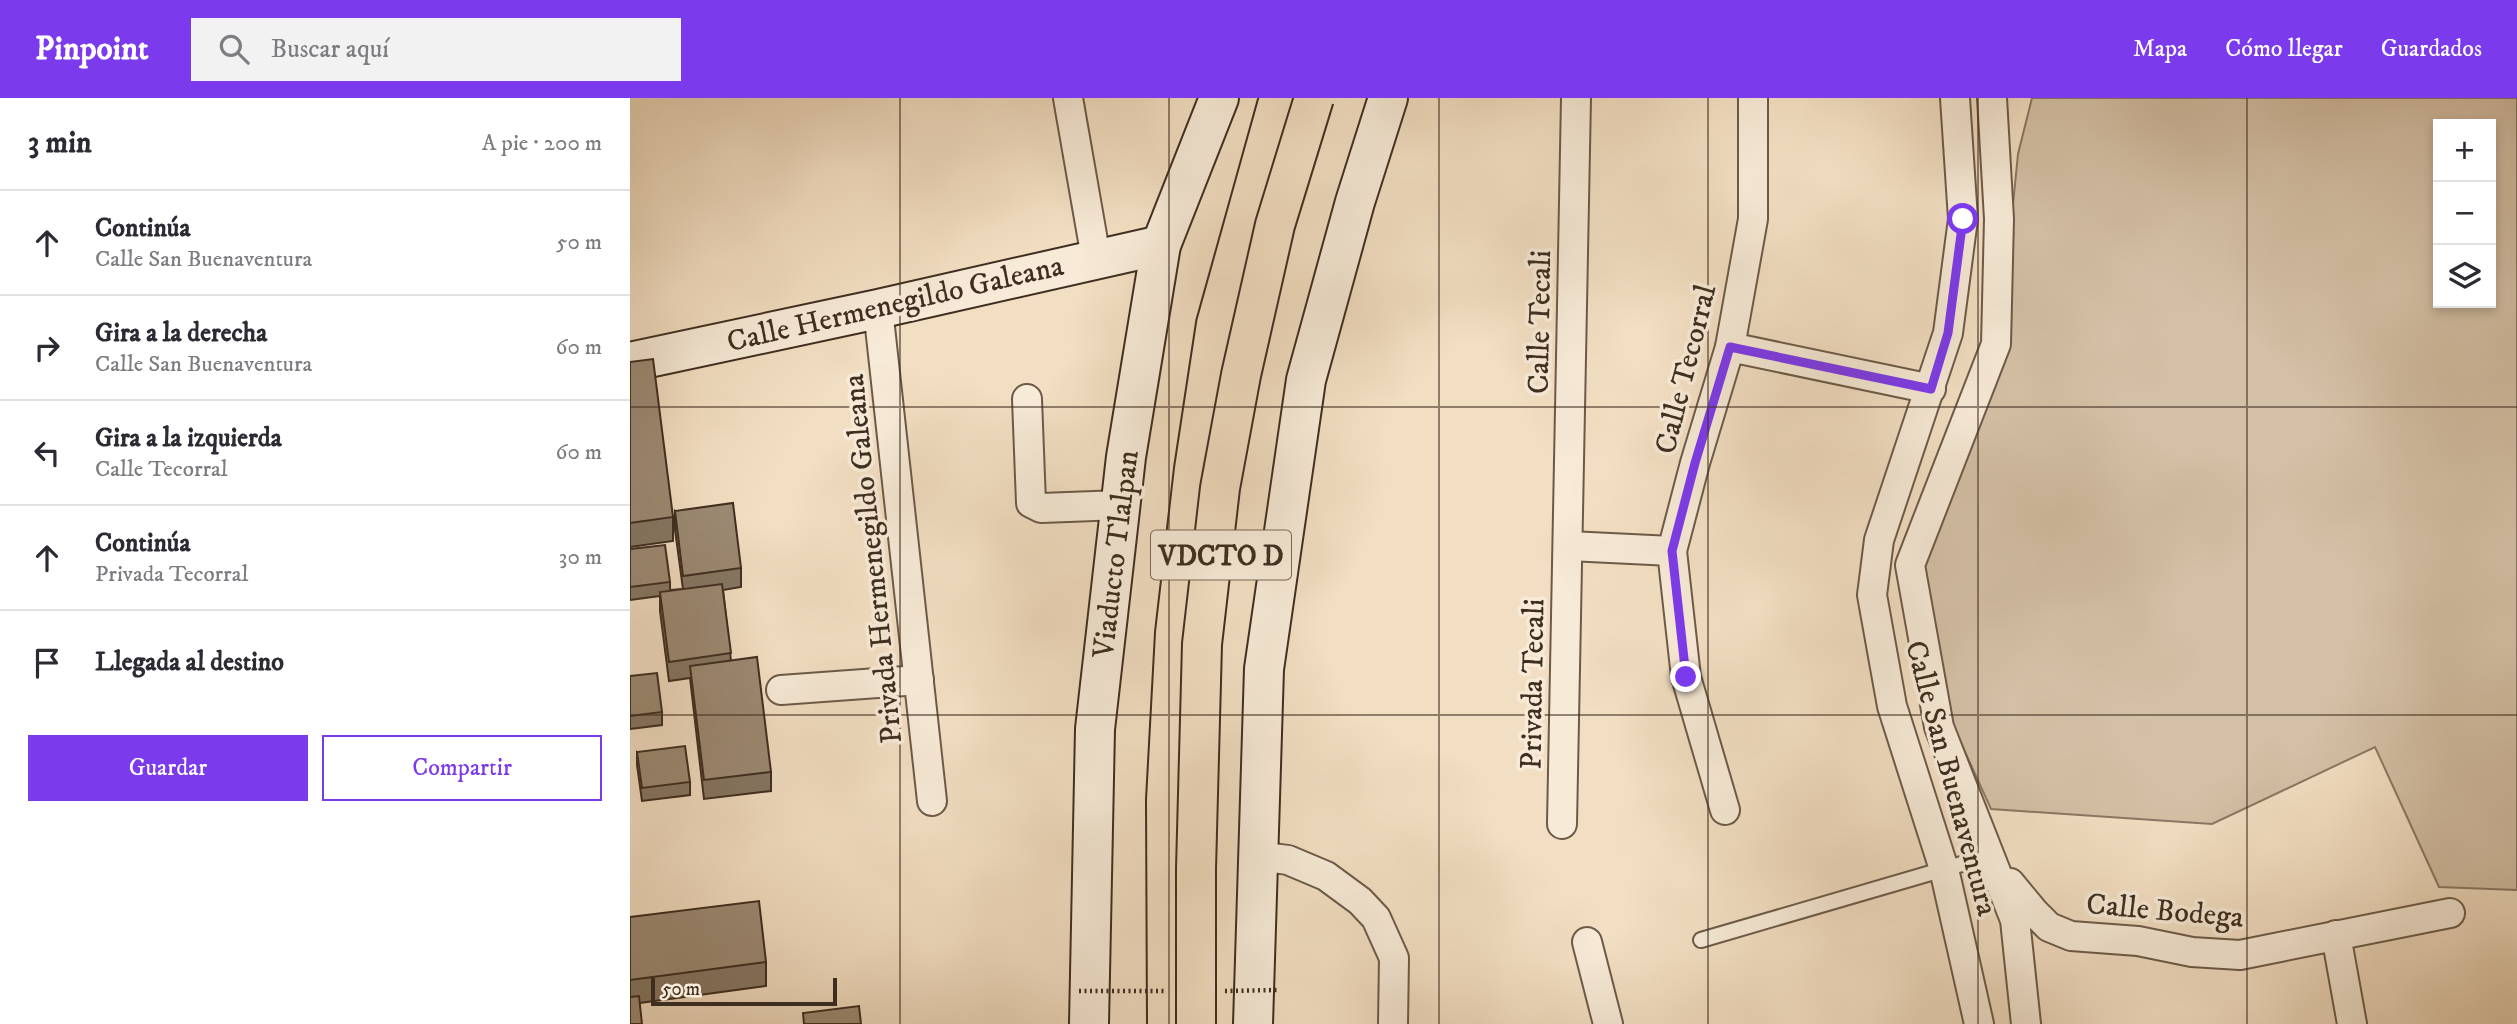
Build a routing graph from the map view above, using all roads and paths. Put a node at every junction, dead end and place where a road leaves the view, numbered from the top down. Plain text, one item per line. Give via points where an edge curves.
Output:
1 (1068, 98) edge
2 (1219, 98) edge
3 (1279, 98) edge
4 (1285, 98) edge
5 (1314, 98) edge
6 (1327, 98) edge
7 (1388, 98) edge
8 (1576, 98) edge
9 (1753, 98) edge
10 (1955, 98) edge
11 (1992, 98) edge
12 (1161, 245) junction
13 (1096, 258) junction
14 (878, 309) junction
15 (1730, 347) junction
16 (630, 362) edge
17 (1931, 389) junction
18 (1027, 399) dead end
19 (1121, 505) junction
20 (1569, 546) junction
21 (1672, 551) junction
22 (919, 680) junction
23 (781, 690) dead end
24 (932, 801) dead end
25 (1724, 810) dead end
26 (1562, 824) dead end
27 (1258, 856) junction
28 (1989, 856) junction
29 (1944, 869) junction
30 (2450, 913) dead end
31 (2336, 935) junction
32 (1701, 940) dead end
33 (1587, 942) dead end
34 (1089, 1024) edge
35 (1167, 1024) edge
36 (1178, 1024) edge
37 (1196, 1024) edge
38 (1209, 1024) edge
39 (1253, 1024) edge
40 (1393, 1024) edge
41 (1608, 1024) edge
42 (1979, 1024) edge
43 (2026, 1024) edge
44 (2352, 1024) edge

1 - 13 street
2 - 12 main road, Viaducto Tlalpan
3 - 35 highway, VDCTO D via 1216,324 1194,470 1175,633 1166,800
4 - 36 highway via 1223,343 1199,485 1184,635
5 - 37 highway, bridge via 1275,225 1220,488 1202,644
6 - 38 highway, VDCTO D via 1284,226 1262,320 1221,551 1212,662
7 - 27 main road via 1306,380 1264,669
8 - 20 street, Calle Tecali
9 - 15 street, Calle Tecorral via 1753,219
10 - 17 street, Calle San Buenaventura via 1963,219 1948,333
11 - 28 street, Calle San Buenaventura via 1999,219 1996,344 1910,565 1939,727
12 - 13 main road, Calle Hermenegildo Galeana
12 - 19 main road, Viaducto Tlalpan
13 - 14 main road, Calle Hermenegildo Galeana
14 - 16 main road, Calle Hermenegildo Galeana
14 - 22 street, Privada Hermenegildo Galeana
15 - 17 street
15 - 21 street, Calle Tecorral
17 - 29 street, Calle San Buenaventura via 1879,540 1872,595 1892,706
18 - 19 street via 1031,503 1041,508
19 - 34 main road, Viaducto Tlalpan via 1095,729
20 - 21 street
20 - 26 street, Privada Tecali
21 - 25 street via 1686,677
22 - 23 street
22 - 24 street, Privada Hermenegildo Galeana
27 - 39 main road
27 - 40 street via 1288,860 1326,876 1376,918 1394,958
28 - 29 lane
28 - 31 street, Calle Bodega via 2049,927 2071,936 2138,940 2192,952 2239,955
28 - 43 street, Calle San Buenaventura via 2015,920
29 - 32 lane
29 - 42 street, Calle San Buenaventura
30 - 31 street, Calle Bodega
31 - 44 street
33 - 41 street

